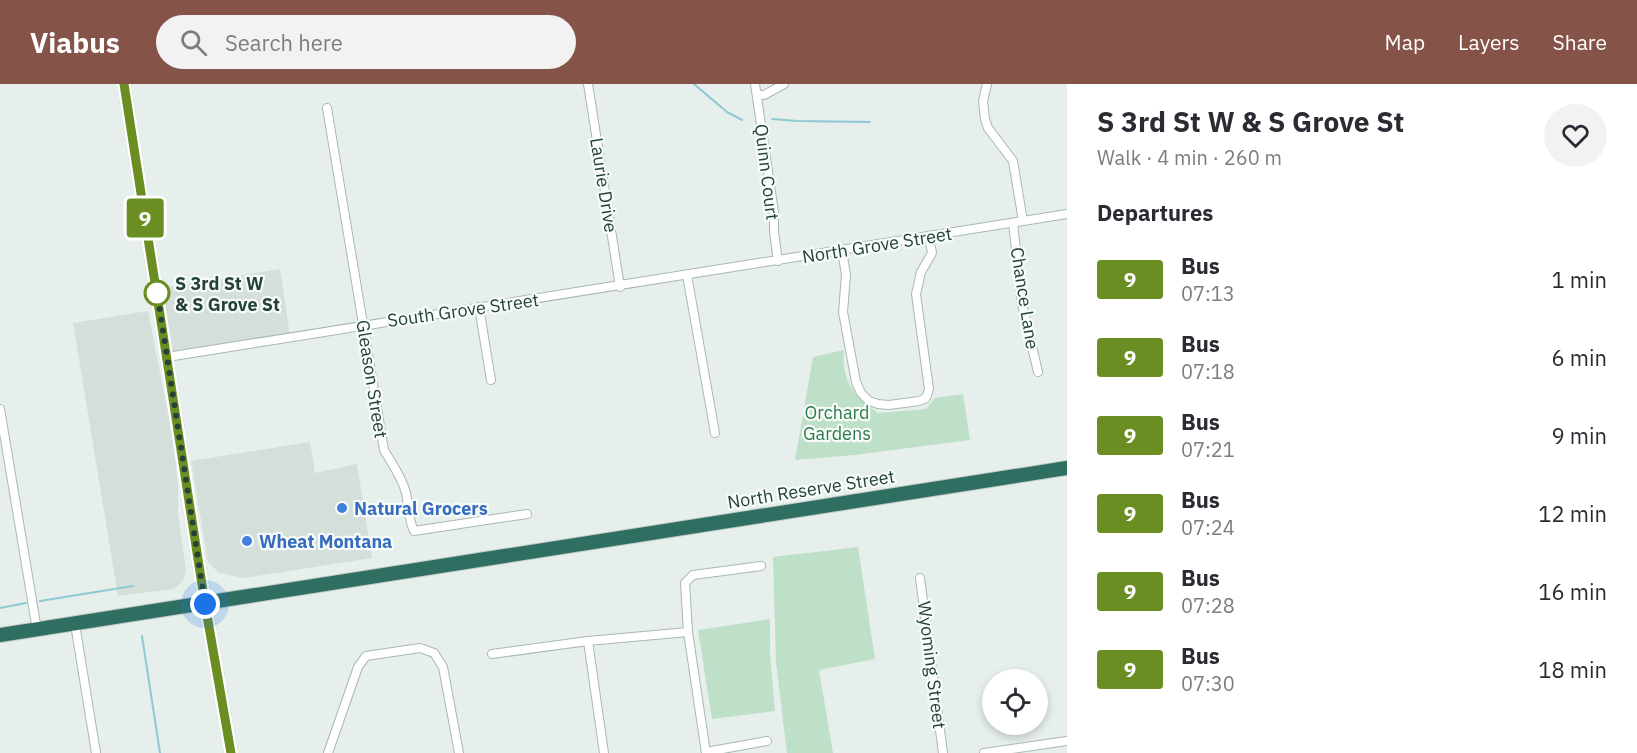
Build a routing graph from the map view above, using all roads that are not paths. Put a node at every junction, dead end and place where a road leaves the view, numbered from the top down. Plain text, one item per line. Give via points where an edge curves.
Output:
1 (124, 84) edge
2 (588, 84) edge
3 (755, 84) edge
4 (784, 84) edge
5 (987, 84) edge
6 (756, 95) junction
7 (327, 108) dead end
8 (1067, 214) edge
9 (1023, 221) junction
10 (1013, 223) junction
11 (929, 237) junction
12 (842, 250) junction
13 (778, 261) junction
14 (687, 275) junction
15 (620, 287) junction
16 (478, 307) junction
17 (364, 325) junction
18 (167, 357) junction
19 (1038, 372) dead end
20 (491, 380) dead end
21 (0, 409) edge
22 (715, 433) dead end
23 (1067, 468) edge
24 (527, 514) dead end
25 (761, 566) dead end
26 (920, 578) dead end
27 (205, 604) junction
28 (75, 624) junction
29 (37, 630) junction
30 (688, 632) junction
31 (0, 635) edge
32 (588, 641) junction
33 (492, 654) dead end
34 (767, 741) dead end
35 (1067, 741) edge
36 (706, 752) edge
37 (96, 753) edge
38 (231, 753) edge
39 (328, 753) edge
40 (459, 753) edge
41 (604, 753) edge
42 (943, 753) edge
43 (984, 753) edge

1 - 18 street
2 - 15 street, Laurie Drive
3 - 6 street, Quinn Court
4 - 6 street
5 - 9 street via 983,101 985,119 1013,161
6 - 13 street, Quinn Court
7 - 17 street, Gleason Street
8 - 9 street, North Grove Street
9 - 10 street, North Grove Street
10 - 11 street, North Grove Street
10 - 19 street, Chance Lane via 1022,304
11 - 12 street, North Grove Street
11 - 12 street via 932,252 921,272 916,294 929,389 926,398 908,403 878,404 861,393 856,382 843,312 846,275
12 - 13 street, North Grove Street
13 - 14 street, North Grove Street
14 - 15 street, South Grove Street
14 - 22 street
15 - 16 street, South Grove Street
16 - 17 street, South Grove Street
16 - 20 street
17 - 18 street, South Grove Street
17 - 24 street, Gleason Street via 384,450 403,484 414,531
18 - 27 street
21 - 29 street
23 - 27 highway, North Reserve Street
25 - 30 street via 693,575 685,583
26 - 42 street, Wyoming Street
27 - 28 highway, North Reserve Street
27 - 38 street
28 - 29 highway, North Reserve Street
28 - 37 street
29 - 31 highway, North Reserve Street
30 - 32 street
30 - 36 street
32 - 33 street
32 - 41 street
34 - 36 street
35 - 43 street
39 - 40 street via 358,667 366,656 420,648 434,653 443,667

